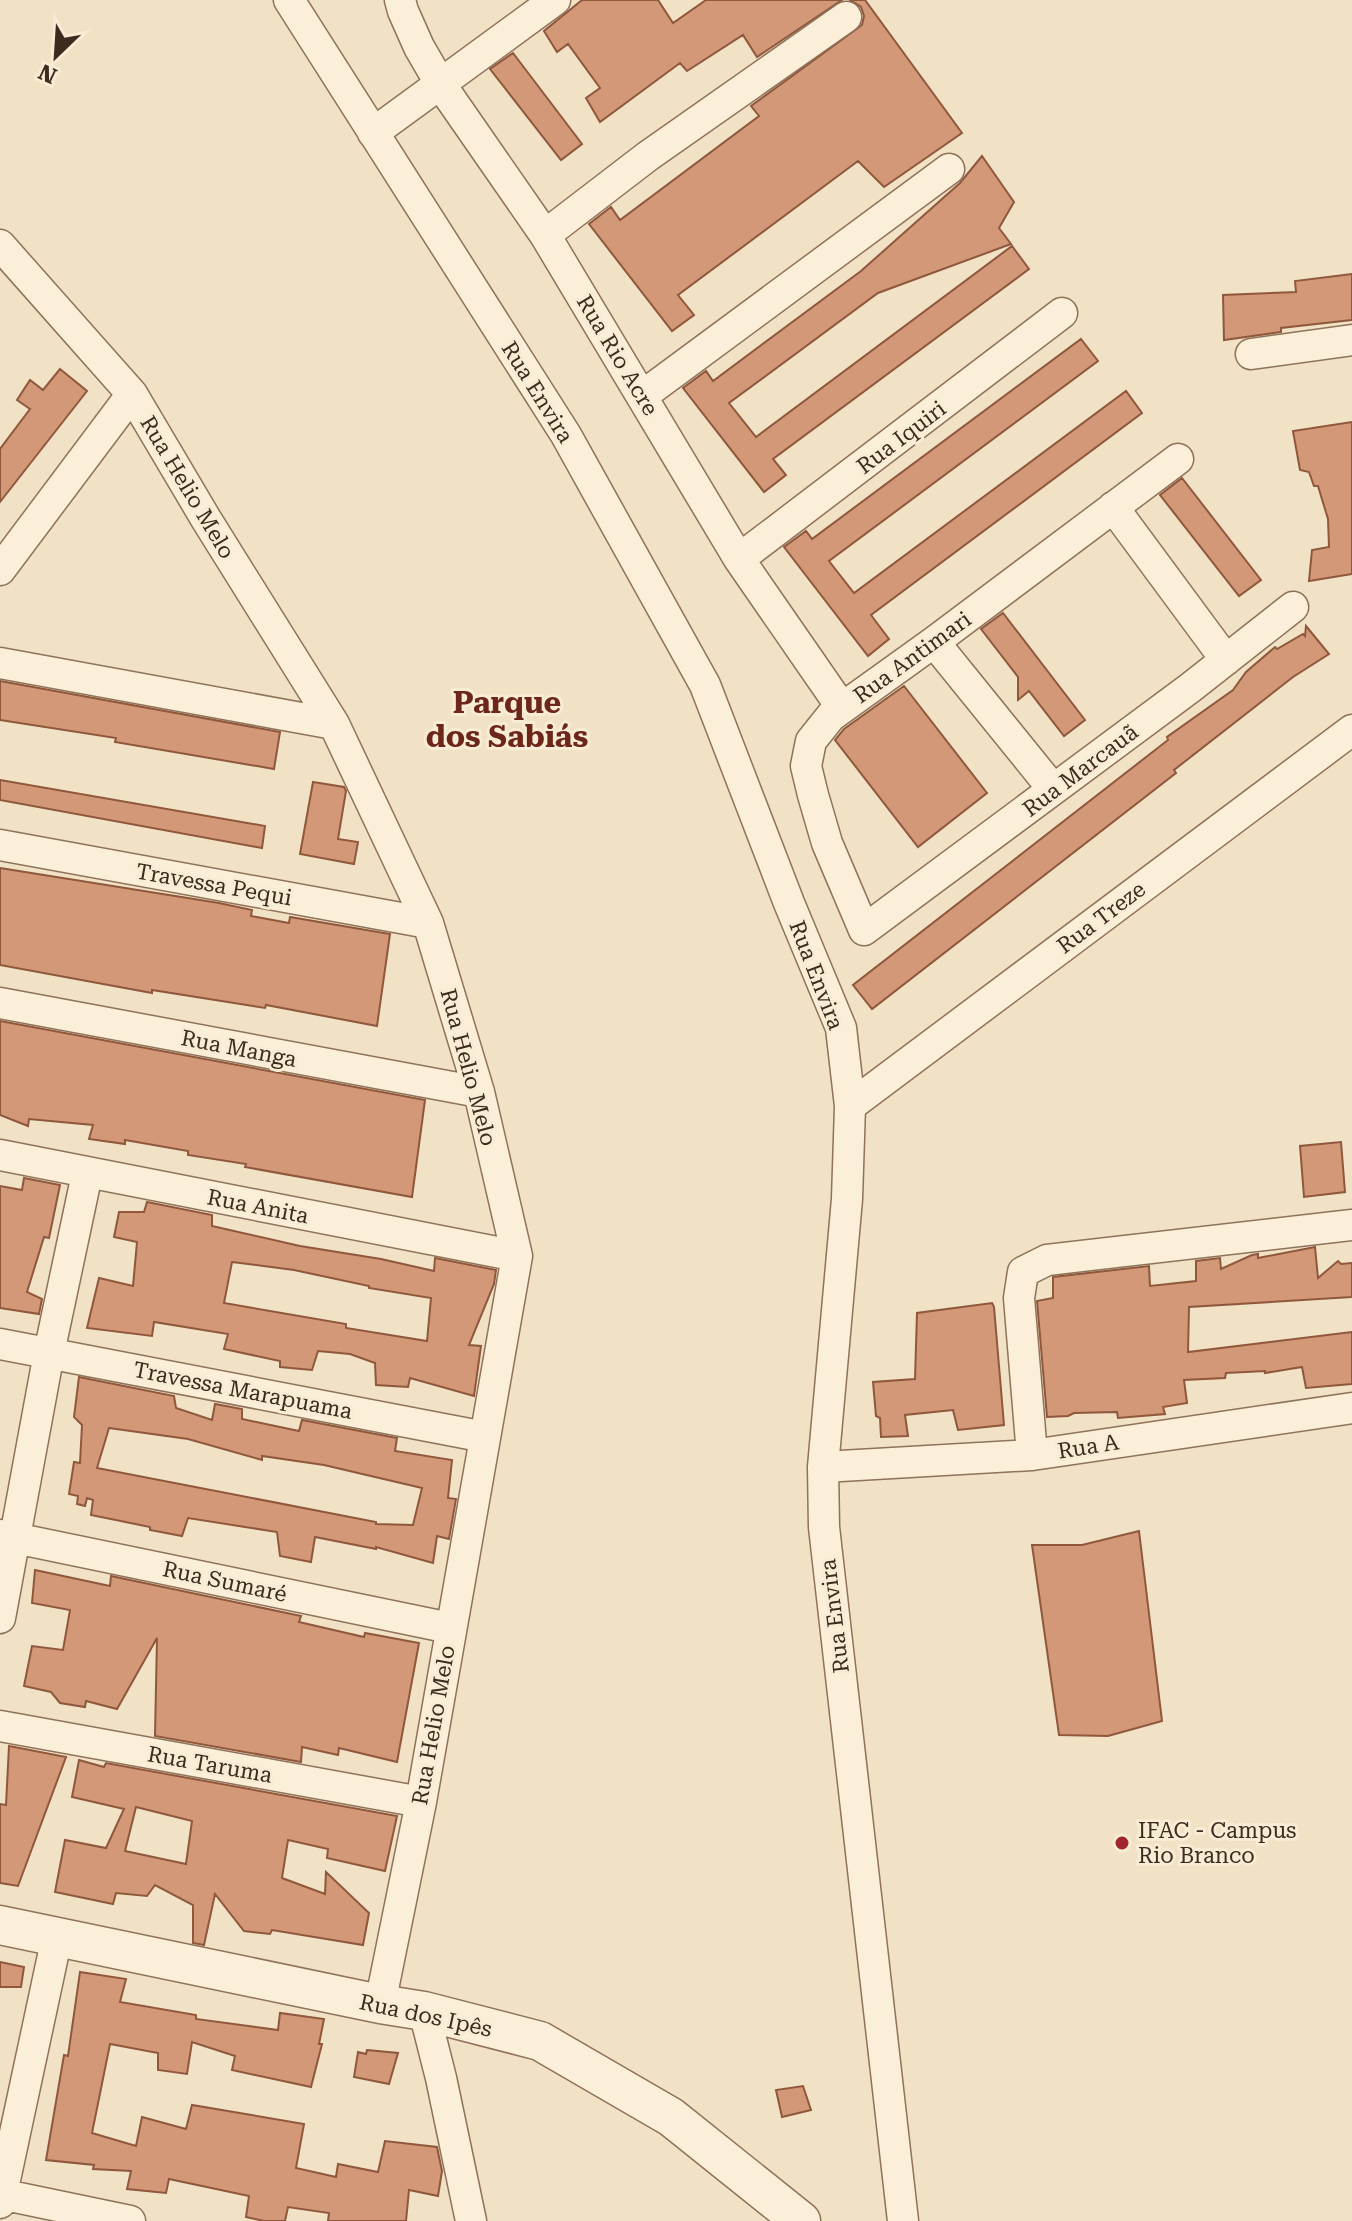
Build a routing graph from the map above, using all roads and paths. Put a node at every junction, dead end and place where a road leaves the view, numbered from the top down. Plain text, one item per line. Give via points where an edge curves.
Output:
1 (289, 0) edge
2 (400, 0) edge
3 (555, 0) edge
4 (846, 17) dead end
5 (441, 85) junction
6 (373, 133) junction
7 (949, 169) dead end
8 (545, 235) junction
9 (5, 262) edge
10 (1062, 313) dead end
11 (1352, 340) edge
12 (1251, 354) dead end
13 (132, 394) junction
14 (642, 396) junction
15 (1178, 459) dead end
16 (1113, 507) junction
17 (739, 559) junction
18 (0, 570) edge
19 (1293, 607) dead end
20 (934, 642) junction
21 (1226, 660) junction
22 (0, 663) edge
23 (842, 708) junction
24 (334, 724) junction
25 (1352, 730) edge
26 (1053, 789) junction
27 (0, 845) edge
28 (428, 923) junction
29 (864, 930) joint
30 (0, 1003) edge
31 (479, 1092) junction
32 (850, 1106) junction
33 (0, 1155) edge
34 (87, 1174) junction
35 (1352, 1225) edge
36 (517, 1256) junction
37 (0, 1344) edge
38 (49, 1353) junction
39 (1352, 1408) edge
40 (485, 1437) junction
41 (1032, 1455) junction
42 (823, 1467) junction
43 (7, 1537) edge
44 (0, 1618) edge
45 (450, 1628) junction
46 (0, 1726) edge
47 (421, 1802) junction
48 (0, 1925) edge
49 (57, 1937) junction
50 (380, 2004) junction
51 (424, 2011) junction
52 (1, 2197) edge
53 (130, 2221) edge
54 (471, 2221) edge
55 (801, 2221) edge
56 (903, 2221) edge

1 - 6 street, Rua Envira
2 - 5 street, Rua Rio Acre
3 - 5 street
4 - 8 street
5 - 6 street
5 - 8 street, Rua Rio Acre
6 - 32 street, Rua Envira via 566,435 705,685 841,1028
7 - 14 street
8 - 14 street, Rua Rio Acre
9 - 13 street, Rua Helio Melo
10 - 17 street, Rua Iquiri
11 - 12 street
13 - 18 street
13 - 24 street, Rua Helio Melo
14 - 17 street, Rua Rio Acre
15 - 16 street, Rua Antimari
16 - 20 street, Rua Antimari
16 - 21 street
17 - 23 street, Rua Rio Acre
19 - 21 street, Rua Marcauã
20 - 23 street, Rua Antimari
20 - 26 street
21 - 26 street, Rua Marcauã
22 - 24 street
23 - 29 street, Rua Antimari via 811,741 806,766 827,843
24 - 28 street, Rua Helio Melo
25 - 32 street, Rua Treze
26 - 29 street, Rua Marcauã
27 - 28 street, Travessa Pequi
28 - 31 street, Rua Helio Melo
30 - 31 street, Rua Manga
31 - 36 street, Rua Helio Melo
32 - 42 street, Rua Envira
33 - 34 street, Rua Anita
34 - 36 street, Rua Anita
34 - 38 street
35 - 41 street via 1047,1260 1023,1272 1019,1298
36 - 40 street, Rua Helio Melo
37 - 38 street, Travessa Marapuama
38 - 40 street, Travessa Marapuama
38 - 43 street
39 - 41 street, Rua A
40 - 45 street, Rua Helio Melo
41 - 42 street, Rua A
42 - 56 street, Rua Envira via 825,1541
43 - 44 street
43 - 45 street, Rua Sumaré
45 - 47 street, Rua Helio Melo
46 - 47 street, Rua Taruma
47 - 50 street, Rua Helio Melo
48 - 49 street, Rua dos Ipês
49 - 50 street, Rua dos Ipês
49 - 52 street
50 - 51 street, Rua dos Ipês
51 - 54 street
51 - 55 street, Rua dos Ipês via 540,2041 671,2117
52 - 53 street

